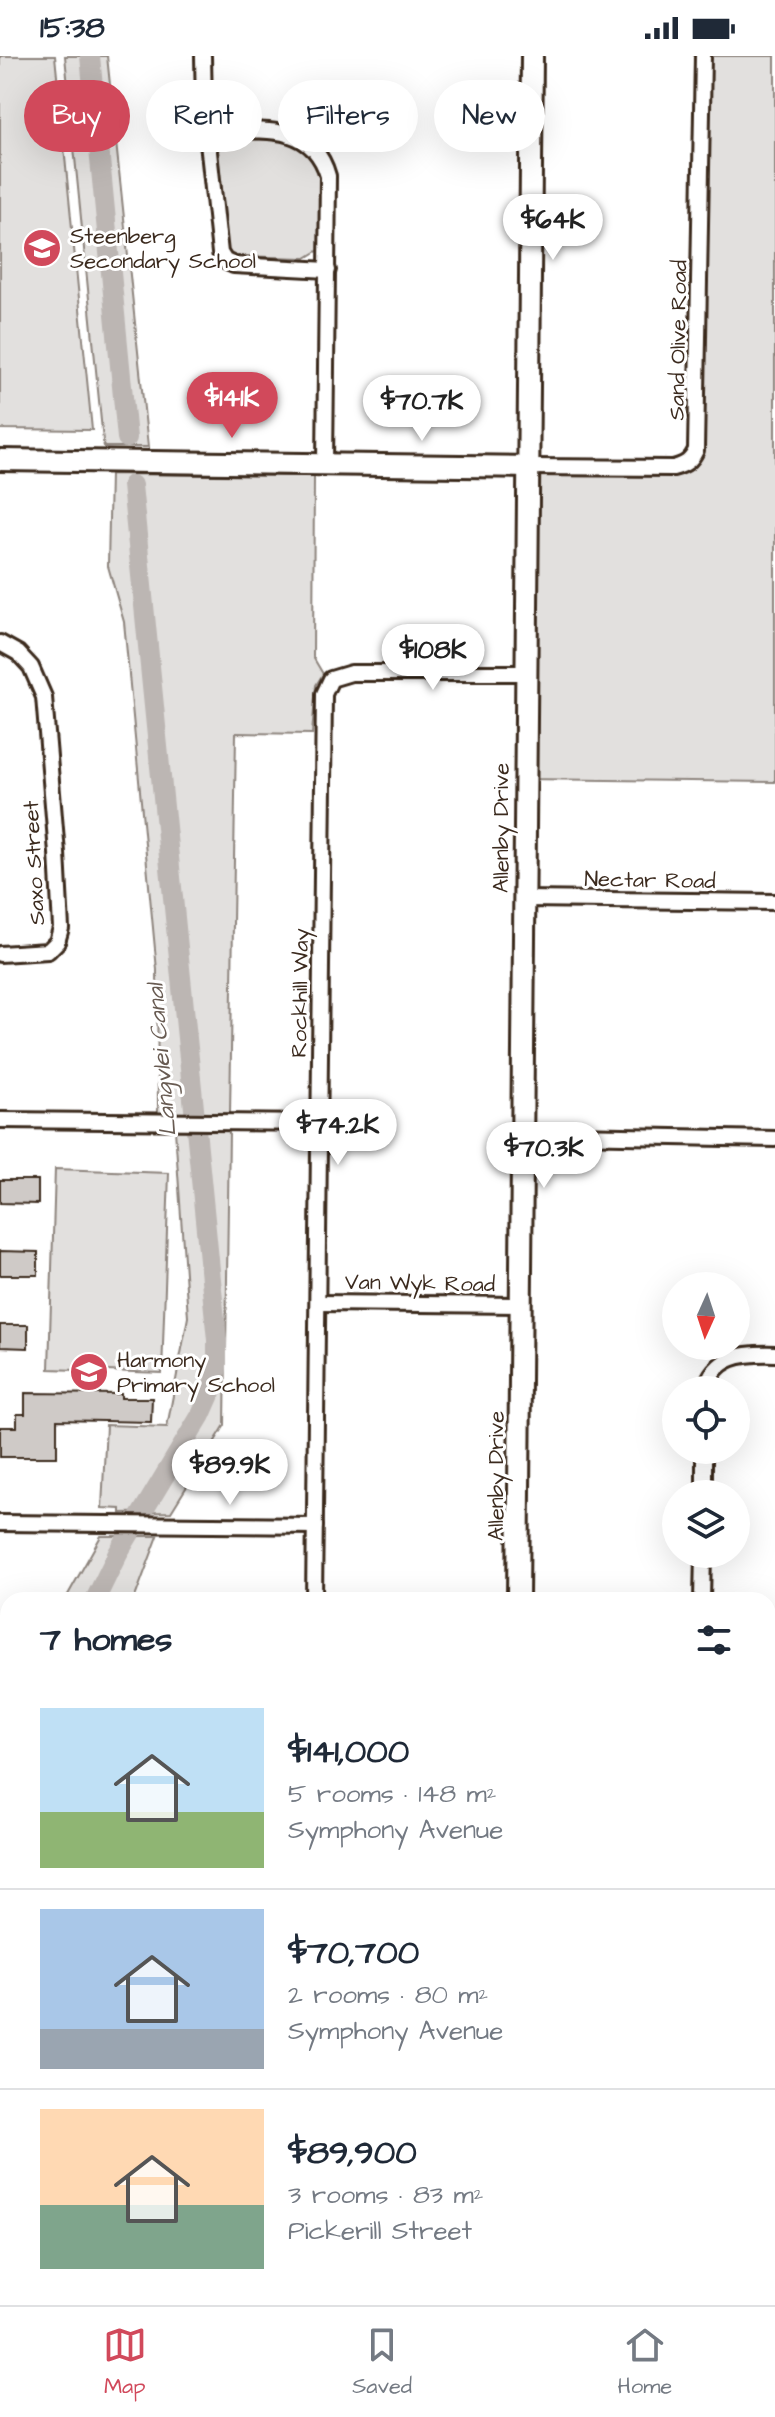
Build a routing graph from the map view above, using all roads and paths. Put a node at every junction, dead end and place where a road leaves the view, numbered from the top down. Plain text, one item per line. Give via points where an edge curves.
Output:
1 (203, 56) edge
2 (532, 56) edge
3 (703, 56) edge
4 (204, 80) edge
5 (262, 133) edge
6 (208, 152) edge
7 (328, 270) junction
8 (0, 460) edge
9 (325, 463) junction
10 (530, 467) junction
11 (0, 643) edge
12 (525, 673) junction
13 (525, 899) junction
14 (775, 902) edge
15 (0, 954) edge
16 (0, 1120) edge
17 (319, 1123) junction
18 (523, 1134) junction
19 (775, 1139) edge
20 (319, 1303) junction
21 (521, 1305) junction
22 (775, 1354) edge
23 (711, 1376) edge
24 (0, 1523) edge
25 (315, 1526) junction
26 (703, 1568) edge
27 (314, 1592) edge
28 (518, 1592) edge
29 (702, 1592) edge

1 - 4 street
2 - 10 street, Allenby Drive
3 - 10 street, Sand Olive Road via 696,450 692,459 673,468
5 - 7 street via 292,134 317,149 328,176
6 - 7 street via 217,244 225,261
7 - 9 street
8 - 9 street
9 - 10 street
10 - 12 street, Allenby Drive
11 - 15 street, Saxo Street via 31,667 44,697 61,928 48,951
12 - 13 street, Allenby Drive
12 - 17 street, Rockhill Way via 351,673 337,676 326,687
13 - 14 street, Nectar Road
13 - 18 street, Allenby Drive
16 - 17 street
17 - 20 street, Rockhill Way
18 - 19 street
18 - 21 street, Allenby Drive
20 - 21 street, Van Wyk Road
20 - 25 street, Rockhill Way
21 - 28 street, Allenby Drive
22 - 23 street via 752,1353 724,1361
24 - 25 street
25 - 27 street, Rockhill Way
26 - 29 street

